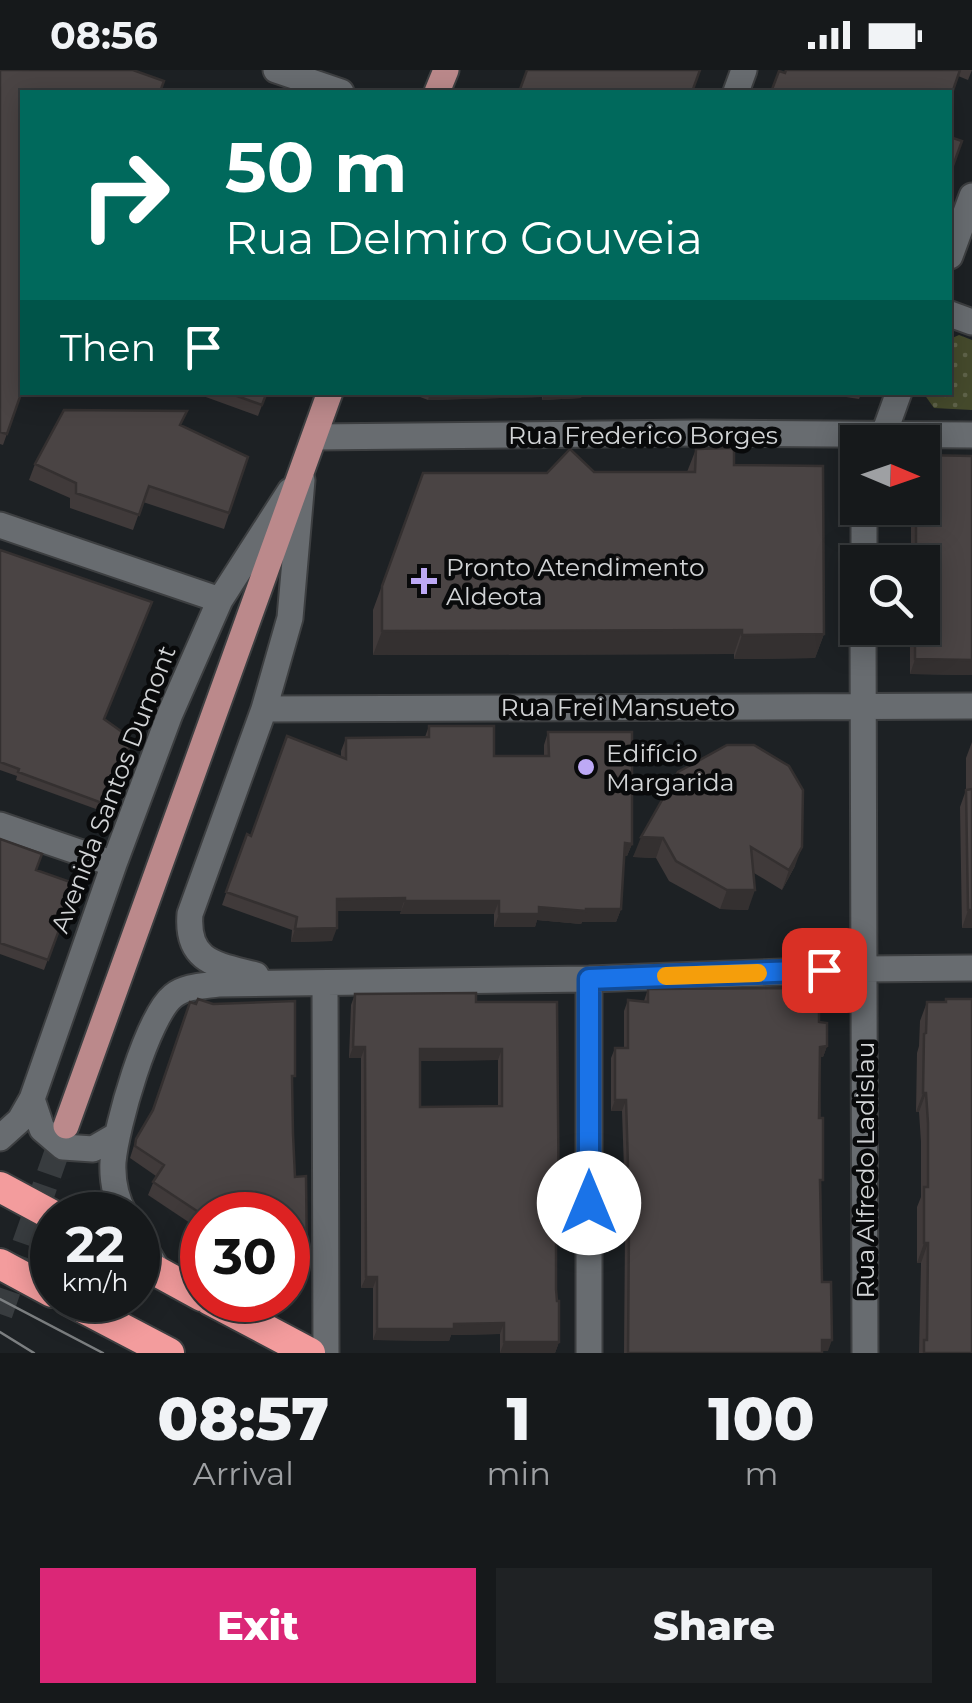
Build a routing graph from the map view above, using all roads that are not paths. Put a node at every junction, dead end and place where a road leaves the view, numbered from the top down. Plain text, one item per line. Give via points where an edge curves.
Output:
1 (276, 70) edge
2 (335, 90) edge
3 (972, 196) edge
4 (952, 251) edge
5 (329, 395) edge
6 (898, 395) edge
7 (887, 425) edge
8 (972, 435) edge
9 (940, 436) edge
10 (314, 437) junction
11 (840, 438) edge
12 (303, 470) junction
13 (0, 526) edge
14 (220, 600) junction
15 (863, 645) edge
16 (862, 706) junction
17 (972, 706) edge
18 (264, 709) junction
19 (0, 825) edge
20 (114, 864) junction
21 (972, 968) edge
22 (864, 969) junction
23 (589, 979) junction
24 (291, 983) junction
25 (325, 984) junction
26 (32, 1099) junction
27 (66, 1126) tunnel mouth
28 (2, 1134) edge
29 (117, 1134) junction
30 (0, 1187) edge
31 (116, 1192) edge
32 (30, 1203) edge
33 (0, 1264) edge
34 (30, 1280) edge
35 (110, 1322) edge
36 (252, 1322) edge
37 (169, 1353) edge
38 (310, 1353) edge
39 (326, 1353) edge
40 (589, 1353) edge
41 (865, 1353) edge

1 - 2 street
3 - 4 street
5 - 10 main road, Avenida Santos Dumont
6 - 7 street
8 - 9 street, Rua Frederico Borges
10 - 11 street, Rua Frederico Borges
10 - 12 main road, Avenida Santos Dumont
12 - 14 street, Avenida Santos Dumont
12 - 18 street, Avenida Santos Dumont via 290,618
12 - 27 main road, Avenida Santos Dumont
13 - 14 street
14 - 20 street, Avenida Santos Dumont
15 - 16 street, Rua Alfredo Ladislau
16 - 17 street, Rua Frei Mansueto
16 - 18 street, Rua Frei Mansueto
16 - 22 street, Rua Alfredo Ladislau
18 - 24 street, Avenida Santos Dumont via 188,932 206,959
19 - 20 street
20 - 26 street, Avenida Santos Dumont
21 - 22 street
22 - 23 street
22 - 41 street, Rua Alfredo Ladislau
23 - 25 street
23 - 40 street
24 - 25 street
24 - 29 street via 177,992 149,1032
25 - 39 street
26 - 28 street, Avenida Santos Dumont
26 - 29 street via 42,1129 62,1147 92,1149
29 - 31 street
30 - 32 highway
33 - 34 highway
35 - 37 highway
36 - 38 highway

